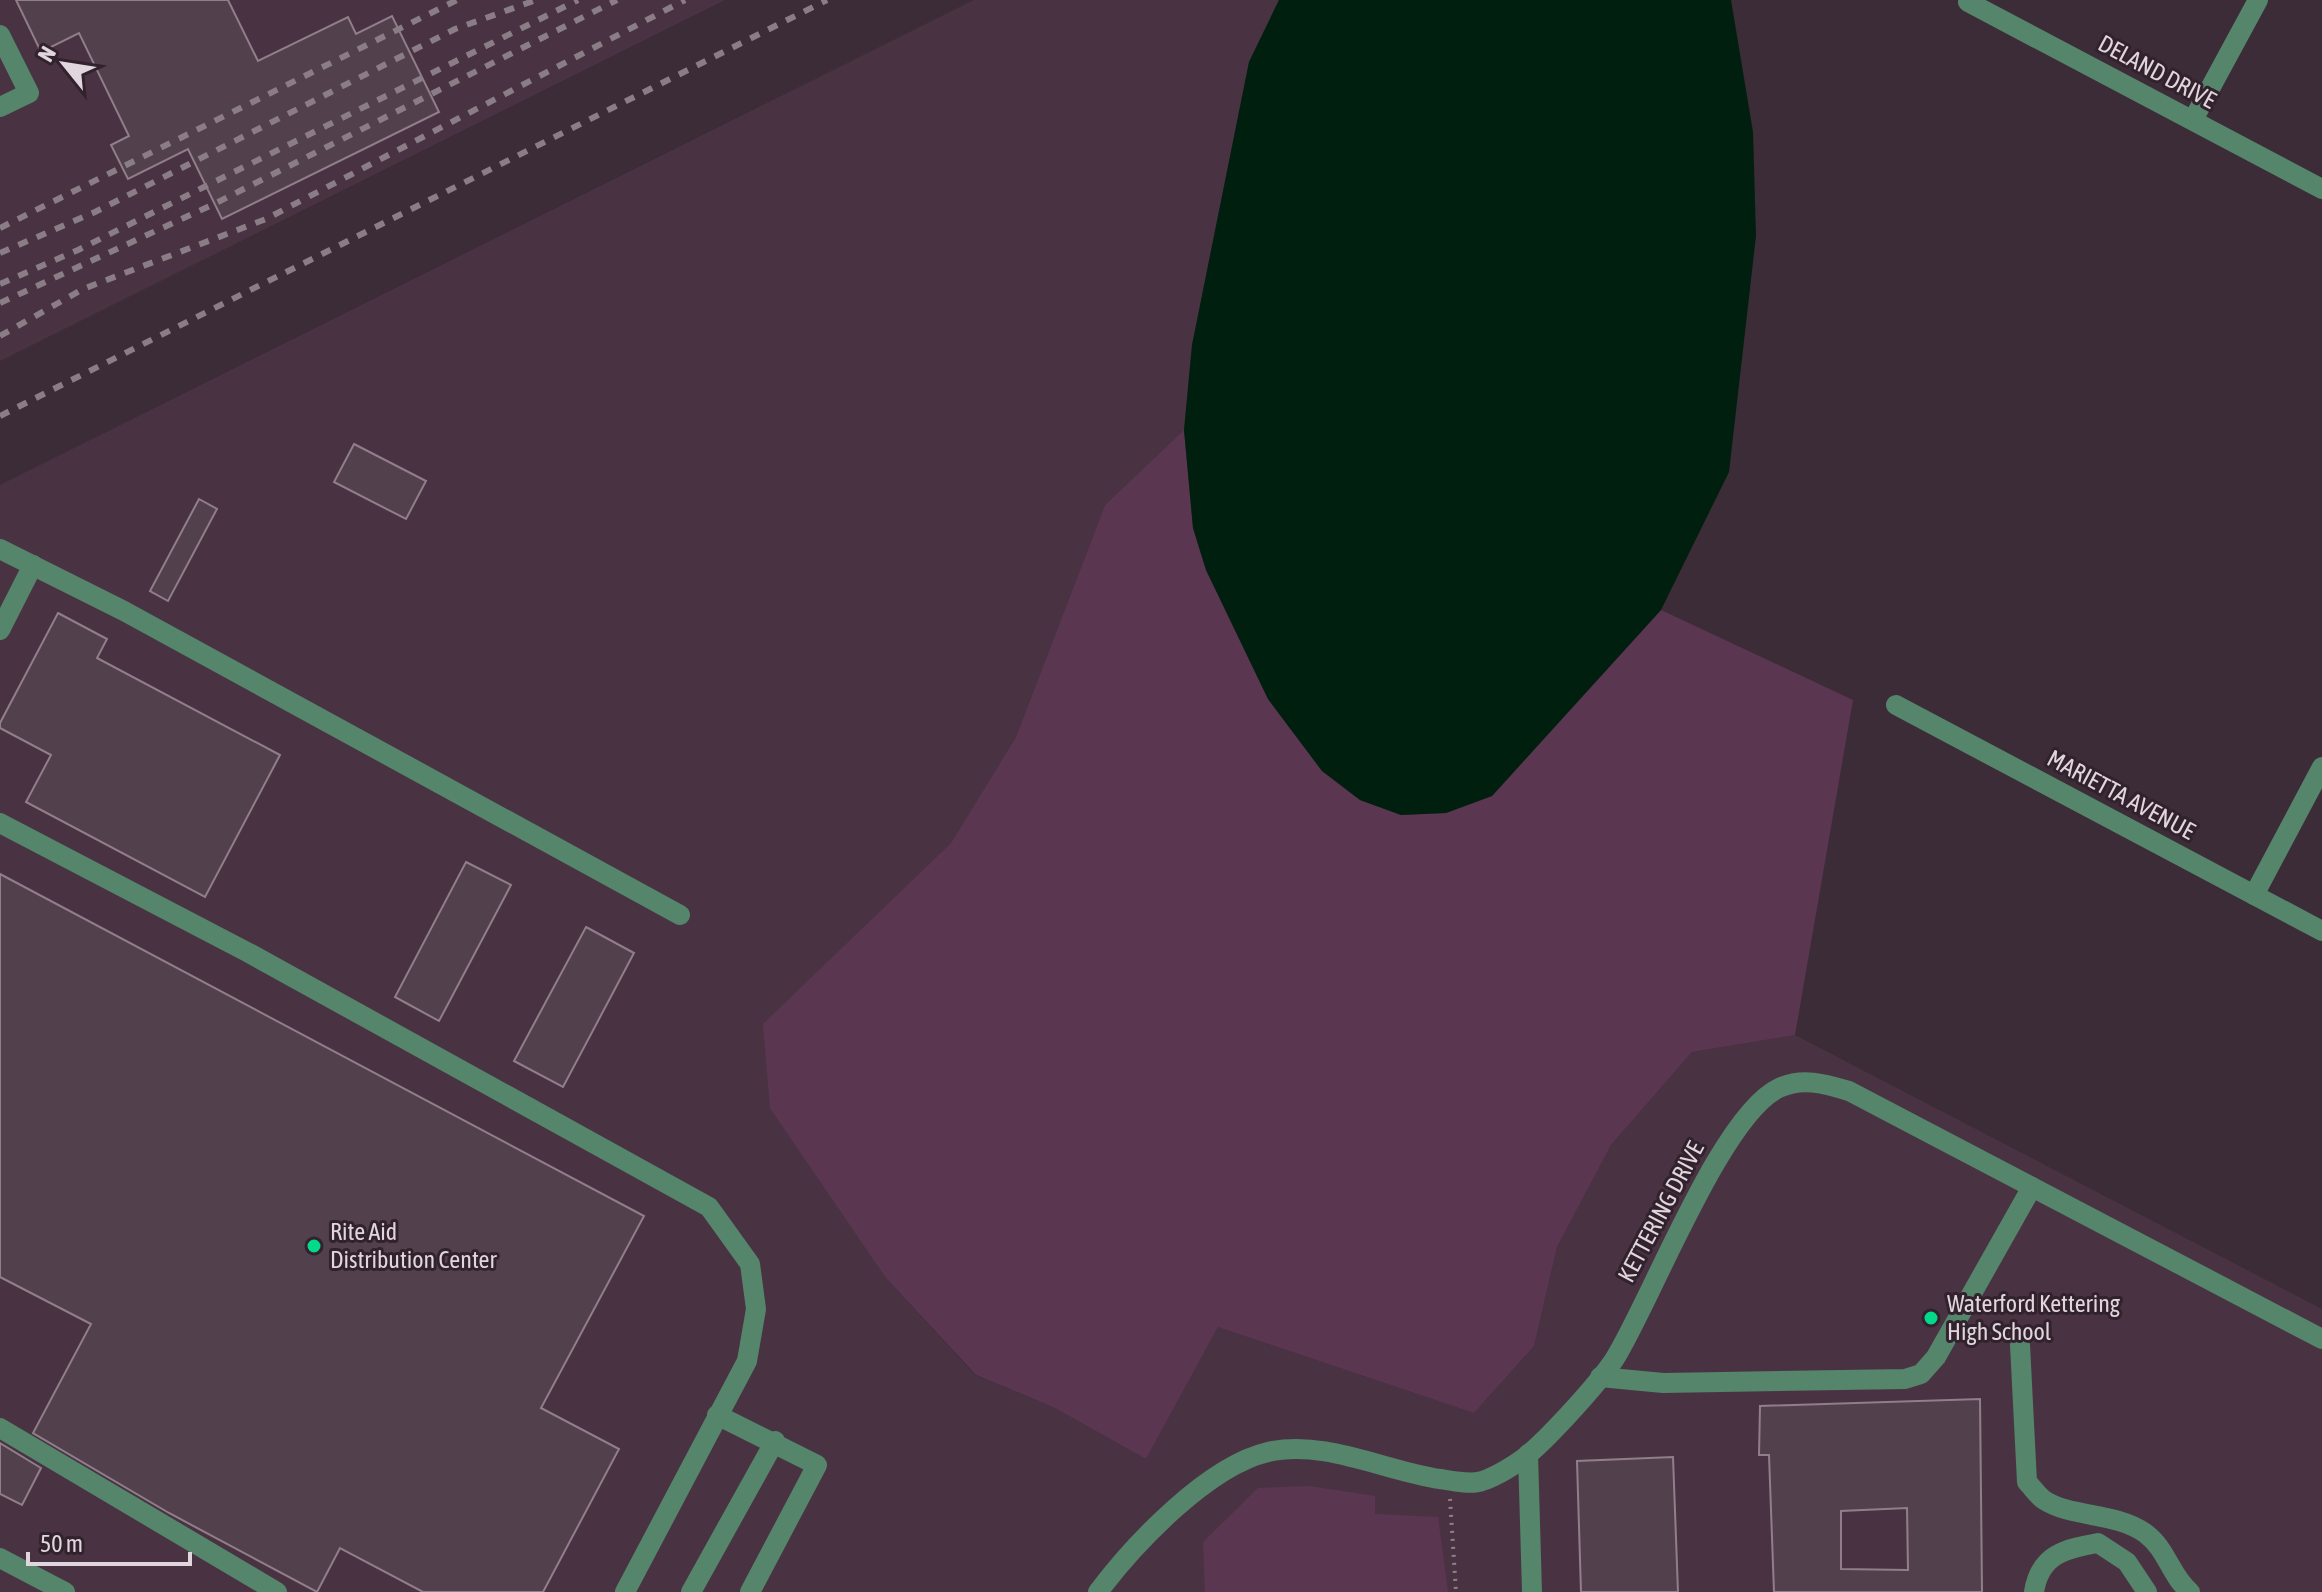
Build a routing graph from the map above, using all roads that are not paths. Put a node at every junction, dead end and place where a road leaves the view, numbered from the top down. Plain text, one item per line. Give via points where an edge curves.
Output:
1 (2258, 0) edge
2 (1968, 2) edge
3 (0, 35) edge
4 (0, 107) edge
5 (2193, 120) junction
6 (2322, 189) edge
7 (0, 549) edge
8 (33, 565) junction
9 (0, 630) edge
10 (1896, 705) dead end
11 (2322, 767) edge
12 (0, 823) edge
13 (2254, 895) junction
14 (680, 915) dead end
15 (2322, 931) edge
16 (2032, 1187) junction
17 (2322, 1339) edge
18 (2020, 1345) dead end
19 (1600, 1377) junction
20 (717, 1415) junction
21 (0, 1428) edge
22 (775, 1441) junction
23 (1528, 1454) junction
24 (0, 1558) edge
25 (65, 1592) edge
26 (277, 1592) edge
27 (625, 1592) edge
28 (691, 1592) edge
29 (750, 1592) edge
30 (1098, 1592) edge
31 (1532, 1592) edge
32 (2034, 1592) edge
33 (2147, 1592) edge
34 (2190, 1592) edge

1 - 5 street
2 - 5 street, DELAND DRIVE
3 - 4 street via 29,93
5 - 6 street, DELAND DRIVE
7 - 8 street
8 - 9 street
8 - 14 street
10 - 13 street, MARIETTA AVENUE
11 - 13 street
12 - 20 street via 249,953 709,1207 750,1264 756,1309 747,1361
13 - 15 street, MARIETTA AVENUE
16 - 17 street, KETTERING DRIVE
16 - 19 street via 1936,1357 1921,1374 1905,1379 1663,1383
16 - 19 street, KETTERING DRIVE via 1849,1091 1810,1081 1778,1089 1727,1144
18 - 34 street via 2027,1482 2045,1500 2109,1516 2145,1533 2165,1554 2176,1581
19 - 23 street, KETTERING DRIVE
20 - 22 street
20 - 27 street
21 - 26 street
22 - 28 street
22 - 29 street via 817,1465
23 - 30 street, KETTERING DRIVE via 1481,1482 1404,1474 1323,1452 1268,1452 1237,1463 1209,1482 1131,1553
23 - 31 street
24 - 25 street
32 - 33 street via 2037,1575 2061,1550 2098,1543 2127,1562

